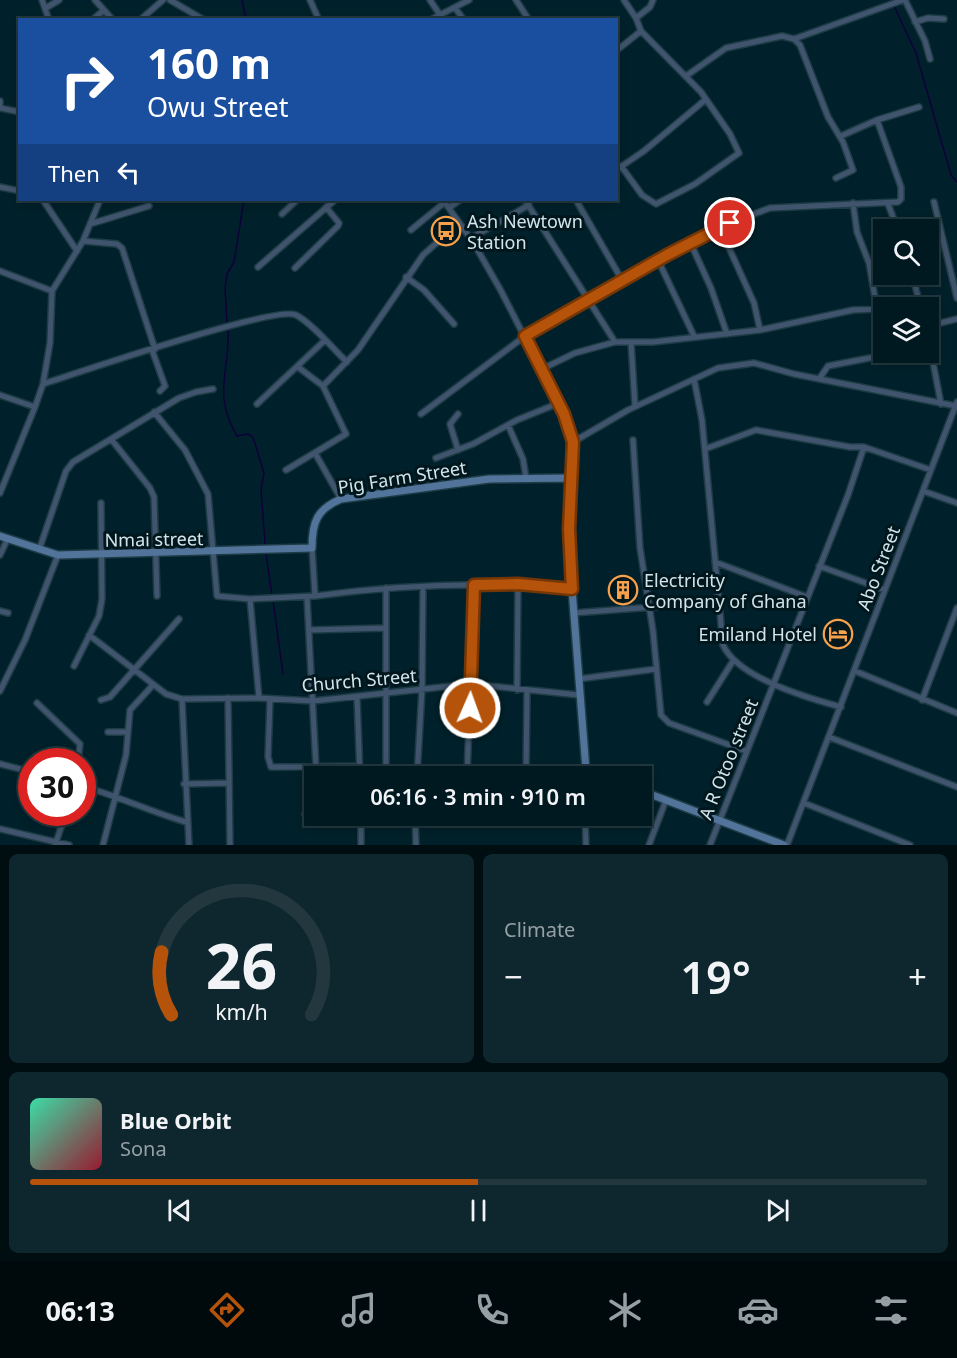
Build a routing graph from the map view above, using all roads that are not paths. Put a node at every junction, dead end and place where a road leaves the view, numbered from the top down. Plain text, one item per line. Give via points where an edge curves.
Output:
1 (42, 0) edge
2 (59, 0) edge
3 (95, 0) edge
4 (163, 0) edge
5 (171, 0) edge
6 (310, 0) edge
7 (430, 0) edge
8 (469, 0) edge
9 (516, 0) edge
10 (624, 0) edge
11 (653, 0) edge
12 (903, 1) edge
13 (46, 8) junction
14 (455, 8) junction
15 (104, 10) junction
16 (441, 15) junction
17 (48, 18) edge
18 (94, 18) edge
19 (111, 18) edge
20 (142, 18) edge
21 (201, 18) edge
22 (318, 18) edge
23 (434, 18) edge
24 (462, 18) edge
25 (529, 18) edge
26 (636, 18) junction
27 (944, 19) dead end
28 (915, 22) junction
29 (640, 31) junction
30 (794, 39) junction
31 (618, 49) edge
32 (930, 59) dead end
33 (686, 76) junction
34 (705, 100) junction
35 (0, 101) edge
36 (919, 107) dead end
37 (18, 112) edge
38 (877, 120) junction
39 (841, 136) junction
40 (618, 167) edge
41 (836, 178) dead end
42 (0, 187) edge
43 (18, 191) edge
44 (44, 201) edge
45 (100, 201) edge
46 (296, 201) edge
47 (334, 201) edge
48 (444, 201) edge
49 (459, 201) edge
50 (526, 201) edge
51 (577, 201) edge
52 (934, 202) dead end
53 (853, 203) junction
54 (888, 204) junction
55 (529, 205) junction
56 (149, 206) dead end
57 (326, 207) junction
58 (449, 208) junction
59 (282, 214) dead end
60 (894, 219) edge
61 (459, 223) junction
62 (90, 224) junction
63 (720, 228) junction
64 (411, 230) dead end
65 (471, 238) junction
66 (83, 241) junction
67 (691, 244) junction
68 (77, 251) junction
69 (658, 261) junction
70 (258, 267) dead end
71 (295, 268) dead end
72 (0, 271) edge
73 (406, 277) junction
74 (622, 280) junction
75 (52, 291) junction
76 (877, 297) edge
77 (957, 298) edge
78 (589, 301) junction
79 (873, 309) edge
80 (957, 319) edge
81 (939, 323) edge
82 (454, 324) dead end
83 (760, 330) junction
84 (727, 334) junction
85 (525, 336) junction
86 (694, 336) junction
87 (324, 341) junction
88 (615, 342) junction
89 (631, 342) junction
90 (153, 349) junction
91 (873, 357) edge
92 (346, 362) junction
93 (933, 363) edge
94 (298, 367) junction
95 (542, 369) junction
96 (694, 379) junction
97 (819, 379) junction
98 (43, 384) junction
99 (323, 386) junction
100 (213, 390) dead end
101 (160, 391) dead end
102 (0, 395) edge
103 (559, 403) junction
104 (257, 404) dead end
105 (942, 404) junction
106 (956, 404) edge
107 (635, 406) junction
108 (35, 407) junction
109 (154, 412) junction
110 (421, 414) dead end
111 (458, 414) dead end
112 (508, 425) junction
113 (111, 439) junction
114 (633, 440) dead end
115 (573, 442) junction
116 (864, 447) junction
117 (705, 449) junction
118 (458, 450) junction
119 (315, 453) junction
120 (436, 458) dead end
121 (286, 470) dead end
122 (931, 470) junction
123 (571, 477) junction
124 (526, 478) junction
125 (923, 491) junction
126 (0, 493) edge
127 (341, 499) junction
128 (101, 503) dead end
129 (957, 503) edge
130 (4, 537) edge
131 (312, 548) junction
132 (39, 550) junction
133 (211, 552) junction
134 (156, 554) junction
135 (0, 555) edge
136 (58, 555) junction
137 (102, 555) junction
138 (715, 562) junction
139 (819, 566) junction
140 (518, 584) junction
141 (474, 585) junction
142 (386, 588) junction
143 (423, 588) junction
144 (572, 589) junction
145 (885, 590) junction
146 (157, 596) dead end
147 (315, 596) junction
148 (807, 597) junction
149 (307, 598) junction
150 (250, 599) junction
151 (719, 602) junction
152 (650, 608) junction
153 (957, 608) edge
154 (0, 611) edge
155 (8, 613) dead end
156 (573, 613) junction
157 (179, 619) dead end
158 (386, 628) junction
159 (309, 630) junction
160 (89, 635) junction
161 (733, 661) junction
162 (74, 666) dead end
163 (656, 669) junction
164 (133, 670) junction
165 (855, 671) junction
166 (578, 679) junction
167 (774, 683) junction
168 (470, 684) junction
169 (153, 685) junction
170 (422, 689) junction
171 (517, 690) junction
172 (0, 691) edge
173 (526, 691) junction
174 (386, 692) junction
175 (579, 694) junction
176 (357, 697) junction
177 (228, 698) junction
178 (259, 698) junction
179 (182, 699) junction
180 (270, 699) junction
181 (101, 700) dead end
182 (922, 700) junction
183 (314, 701) junction
184 (707, 702) dead end
185 (37, 703) dead end
186 (841, 707) junction
187 (957, 713) edge
188 (108, 732) dead end
189 (128, 732) junction
190 (829, 737) junction
191 (80, 748) edge
192 (746, 752) junction
193 (0, 764) edge
194 (316, 766) edge
195 (359, 766) edge
196 (386, 766) edge
197 (418, 766) edge
198 (467, 766) edge
199 (526, 766) edge
200 (585, 766) edge
201 (304, 767) edge
202 (18, 768) edge
203 (229, 783) junction
204 (184, 784) junction
205 (957, 787) edge
206 (96, 790) edge
207 (116, 795) junction
208 (652, 795) edge
209 (666, 800) junction
210 (804, 803) junction
211 (719, 820) junction
212 (186, 822) junction
213 (62, 826) edge
214 (360, 826) edge
215 (416, 826) edge
216 (585, 826) edge
217 (0, 829) edge
218 (772, 843) edge
219 (56, 844) edge
220 (69, 845) edge
221 (103, 845) edge
222 (189, 845) edge
223 (230, 845) edge
224 (361, 845) edge
225 (416, 845) edge
226 (586, 845) edge
227 (649, 845) edge
228 (710, 845) edge
229 (786, 845) edge
230 (910, 845) edge

1 - 13 street
2 - 13 street
3 - 15 street
4 - 20 street
5 - 21 street
6 - 22 street
7 - 16 street
8 - 14 street
9 - 25 street
10 - 26 street
11 - 26 street
12 - 28 street
12 - 30 street
13 - 17 street
14 - 16 street
14 - 24 street
15 - 18 street
15 - 19 street
16 - 23 street
26 - 29 street
27 - 28 street
28 - 32 street via 926,41
29 - 31 street
29 - 33 street
30 - 33 street via 782,36 726,48
30 - 39 street via 800,45 828,117
33 - 34 street
34 - 40 street via 644,151
34 - 40 street via 738,148 737,156 656,204 642,195
35 - 37 street via 0,108
36 - 38 street
38 - 39 street
38 - 54 street via 901,187 901,199
39 - 41 street via 853,170
42 - 43 street
44 - 68 street
45 - 62 street
46 - 59 street
47 - 57 street
48 - 58 street
48 - 64 street
49 - 58 street
50 - 55 street
51 - 74 street
52 - 77 street
53 - 54 street
53 - 63 street via 770,208
53 - 76 street via 857,232
54 - 60 street
55 - 65 street
55 - 78 street
56 - 62 street
57 - 70 street
57 - 71 street via 338,226
58 - 61 street
61 - 65 street
61 - 73 street via 423,255
62 - 66 street
63 - 67 street
63 - 83 street via 754,303
65 - 85 street
66 - 68 street
66 - 90 street via 117,244 122,248
67 - 69 street
67 - 84 street
68 - 75 street
69 - 74 street
69 - 86 street
72 - 75 street
73 - 82 street via 424,290
73 - 92 street via 374,328
74 - 78 street
75 - 98 street via 50,343
78 - 85 street
78 - 88 street
79 - 83 street
80 - 81 street
83 - 84 street
84 - 86 street
85 - 95 street
85 - 110 street
86 - 89 street
87 - 90 street via 304,321 288,313 208,330
87 - 92 street
87 - 94 street
88 - 89 street
88 - 95 street via 575,353
89 - 107 street
90 - 98 street
90 - 101 street via 165,386
91 - 97 street via 828,366
92 - 99 street
93 - 105 street
94 - 99 street
94 - 104 street
95 - 103 street
96 - 97 street via 718,368 754,363
96 - 107 street
96 - 117 street
97 - 105 street
98 - 108 street
99 - 119 street via 346,434
100 - 109 street via 188,395
102 - 108 street
103 - 112 street
103 - 115 street
105 - 106 street
106 - 122 street, Abo Street
107 - 115 street
108 - 126 street
109 - 113 street
109 - 133 street via 185,450 208,494
111 - 118 street via 450,424
112 - 118 street
112 - 124 street via 523,459
113 - 132 street via 73,462 66,471
113 - 134 street via 154,497
114 - 152 street via 640,548
115 - 123 street
116 - 117 street via 756,430
116 - 122 street
116 - 139 street, A R Otoo street
117 - 138 street
118 - 120 street
119 - 121 street
119 - 127 street
122 - 125 street, Abo Street
123 - 124 street, Pig Farm Street
123 - 144 street
124 - 127 street, Pig Farm Street
125 - 129 street
125 - 145 street, Abo Street
127 - 131 street, Pig Farm Street via 321,510 315,519
128 - 137 street
130 - 132 street, Nmai street
130 - 135 street
131 - 133 street, Nmai street
131 - 147 street, Pig Farm Street
132 - 136 street, Nmai street
133 - 134 street, Nmai street
133 - 150 street via 217,596
134 - 137 street, Nmai street
134 - 146 street
136 - 137 street, Nmai street
136 - 172 street
137 - 160 street via 102,599
138 - 148 street
138 - 151 street
139 - 145 street
139 - 148 street, A R Otoo street
140 - 141 street
140 - 144 street
140 - 171 street
141 - 143 street
141 - 168 street
142 - 143 street
142 - 147 street
142 - 158 street
143 - 170 street
144 - 156 street
145 - 165 street, Abo Street
147 - 149 street
148 - 167 street, A R Otoo street
149 - 150 street
149 - 159 street
150 - 178 street
151 - 152 street
151 - 161 street via 723,645
152 - 156 street
152 - 163 street
153 - 182 street
154 - 155 street
156 - 166 street
157 - 164 street
158 - 159 street
158 - 174 street
159 - 183 street
160 - 162 street
160 - 164 street, Church Street
161 - 167 street
161 - 184 street
163 - 166 street
163 - 192 street via 658,702 664,719
164 - 169 street, Church Street
164 - 181 street via 110,697
165 - 182 street
165 - 186 street, Abo Street
166 - 175 street
167 - 186 street
167 - 192 street, A R Otoo street
168 - 170 street, Church Street
168 - 171 street, Church Street
168 - 198 street
169 - 179 street, Church Street
169 - 189 street via 131,706
170 - 174 street, Church Street
170 - 197 street
171 - 173 street, Church Street
173 - 175 street, Church Street
173 - 199 street
174 - 176 street, Church Street
174 - 196 street
175 - 200 street
176 - 183 street, Church Street
176 - 195 street
177 - 178 street, Church Street
177 - 179 street, Church Street
177 - 203 street
178 - 180 street, Church Street
179 - 204 street
180 - 183 street, Church Street
180 - 201 street via 268,764 276,768
182 - 187 street
183 - 194 street
185 - 191 street via 80,744
186 - 190 street, Abo Street
188 - 189 street
189 - 207 street
190 - 205 street
190 - 210 street, Abo Street
192 - 211 street, A R Otoo street
193 - 202 street
203 - 204 street
203 - 223 street
204 - 212 street
206 - 207 street
207 - 212 street
207 - 221 street
208 - 209 street
209 - 211 street
209 - 227 street
210 - 229 street, Abo Street
210 - 230 street
211 - 218 street
211 - 228 street, A R Otoo street
212 - 222 street
213 - 219 street
214 - 224 street
215 - 225 street
216 - 226 street
217 - 219 street
218 - 229 street
219 - 220 street

